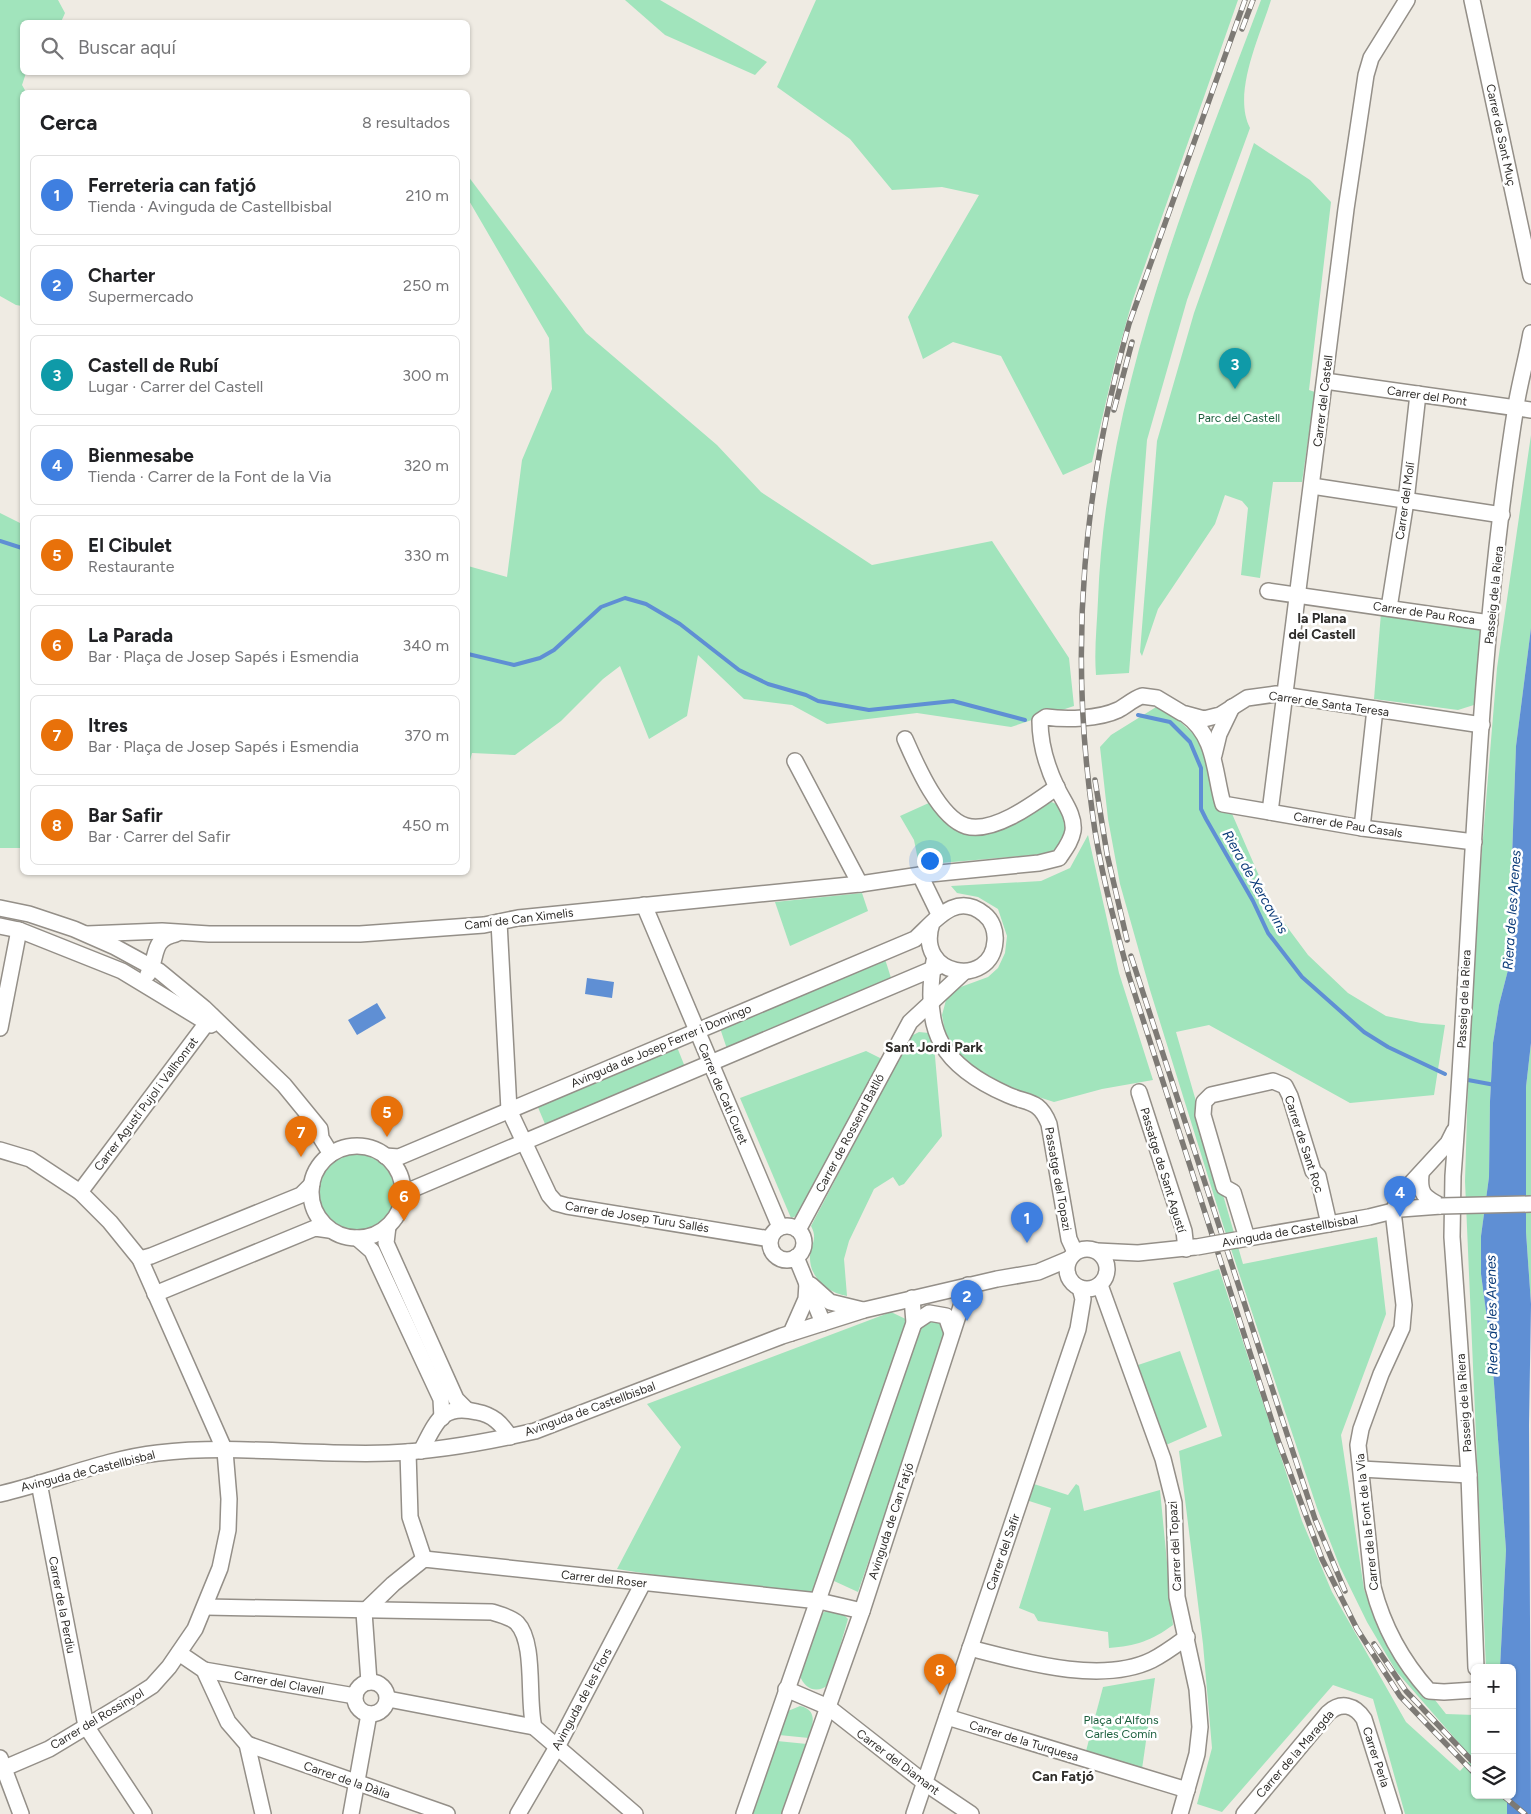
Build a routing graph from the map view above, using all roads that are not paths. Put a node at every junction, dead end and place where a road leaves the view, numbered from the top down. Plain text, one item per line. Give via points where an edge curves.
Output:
1 (1407, 0) edge
2 (1472, 0) edge
3 (1531, 273) edge
4 (1531, 333) edge
5 (1325, 381) junction
6 (1418, 394) junction
7 (1526, 409) edge
8 (1312, 486) junction
9 (1406, 500) junction
10 (1502, 515) junction
11 (1268, 591) dead end
12 (1298, 595) junction
13 (1389, 608) junction
14 (1490, 623) junction
15 (1285, 696) junction
16 (1232, 705) junction
17 (1375, 709) junction
18 (1182, 713) junction
19 (1072, 717) joint
20 (1482, 725) junction
21 (905, 740) dead end
22 (795, 761) dead end
23 (1214, 762) junction
24 (1057, 787) junction
25 (1270, 812) junction
26 (1362, 828) junction
27 (1474, 842) junction
28 (920, 874) junction
29 (860, 884) junction
30 (644, 904) junction
31 (0, 908) edge
32 (0, 915) edge
33 (936, 919) junction
34 (498, 922) junction
35 (0, 926) edge
36 (20, 930) junction
37 (176, 934) junction
38 (73, 937) junction
39 (936, 964) junction
40 (152, 967) junction
41 (964, 972) junction
42 (128, 974) junction
43 (930, 1004) junction
44 (210, 1019) junction
45 (910, 1022) junction
46 (933, 1026) junction
47 (0, 1028) edge
48 (697, 1031) junction
49 (710, 1063) junction
50 (1139, 1092) dead end
51 (509, 1110) junction
52 (1456, 1125) junction
53 (524, 1144) junction
54 (0, 1150) edge
55 (331, 1154) junction
56 (385, 1156) junction
57 (1421, 1174) junction
58 (312, 1184) junction
59 (80, 1192) junction
60 (403, 1196) junction
61 (1531, 1204) edge
62 (1441, 1206) junction
63 (1393, 1211) junction
64 (1329, 1224) junction
65 (388, 1226) junction
66 (330, 1230) junction
67 (798, 1230) junction
68 (775, 1233) junction
69 (357, 1238) junction
70 (1241, 1239) junction
71 (1192, 1248) junction
72 (1097, 1251) junction
73 (1138, 1253) junction
74 (1072, 1256) junction
75 (796, 1257) junction
76 (140, 1259) junction
77 (1038, 1272) junction
78 (1104, 1278) junction
79 (807, 1282) junction
80 (968, 1285) junction
81 (1077, 1286) junction
82 (155, 1294) junction
83 (912, 1298) junction
84 (864, 1310) junction
85 (823, 1323) junction
86 (914, 1323) junction
87 (952, 1333) junction
88 (791, 1334) junction
89 (466, 1409) junction
90 (442, 1418) junction
91 (510, 1437) junction
92 (225, 1451) junction
93 (414, 1451) junction
94 (1361, 1469) junction
95 (1469, 1475) junction
96 (39, 1483) junction
97 (4, 1495) edge
98 (424, 1559) junction
99 (643, 1583) junction
100 (819, 1601) junction
101 (205, 1607) junction
102 (862, 1611) junction
103 (364, 1612) junction
104 (1187, 1637) junction
105 (970, 1648) junction
106 (179, 1653) junction
107 (1476, 1664) edge
108 (204, 1670) junction
109 (369, 1682) junction
110 (786, 1689) junction
111 (1471, 1690) edge
112 (355, 1696) junction
113 (388, 1699) junction
114 (1350, 1706) joint
115 (828, 1707) junction
116 (369, 1714) junction
117 (947, 1717) junction
118 (86, 1726) junction
119 (534, 1727) junction
120 (247, 1744) junction
121 (557, 1747) junction
122 (1, 1766) edge
123 (925, 1783) junction
124 (357, 1784) junction
125 (1187, 1790) junction
126 (1244, 1813) edge
127 (21, 1814) edge
128 (144, 1814) edge
129 (263, 1814) edge
130 (351, 1814) edge
131 (447, 1814) edge
132 (518, 1814) edge
133 (635, 1814) edge
134 (744, 1814) edge
135 (790, 1814) edge
136 (914, 1814) edge
137 (971, 1814) edge
138 (1180, 1814) edge
139 (1394, 1814) edge

1 - 5 street, Carrer del Castell via 1368,67 1346,209
2 - 3 street, Carrer de Sant Muç
4 - 7 street, Passeig de la Riera
5 - 6 street, Carrer del Pont
5 - 8 street, Carrer del Castell
6 - 7 street, Carrer del Pont
6 - 9 street, Carrer del Molí
7 - 10 street, Passeig de la Riera
8 - 9 street
8 - 12 street, Carrer del Castell
9 - 10 street
9 - 13 street, Carrer del Molí
10 - 14 street, Passeig de la Riera
11 - 12 street, Carrer de Pau Roca
12 - 13 street, Carrer de Pau Roca
12 - 15 street, Carrer del Castell
13 - 14 street, Carrer de Pau Roca
14 - 20 street, Passeig de la Riera
15 - 16 street, Carrer de Santa Teresa via 1262,695
15 - 17 street, Carrer de Santa Teresa
15 - 25 street, Carrer del Castell
16 - 18 street, Carrer de Santa Teresa via 1213,718
16 - 23 street via 1219,734
17 - 20 street, Carrer de Santa Teresa
17 - 26 street
18 - 19 street, Carrer de Santa Teresa via 1157,698 1142,696 1118,710
18 - 23 street via 1202,732
19 - 24 street, Camí de Can Ximelis via 1046,717 1040,721 1041,742
20 - 27 street, Passeig de la Riera
21 - 24 street via 926,784 950,816 965,826 1002,820
22 - 29 street
23 - 25 street, Carrer de Pau Casals via 1223,804
24 - 28 street, Camí de Can Ximelis via 1072,816 1073,829 1069,844 1059,858 1039,863
25 - 26 street, Carrer de Pau Casals
26 - 27 street, Carrer de Pau Casals
27 - 52 street, Passeig de la Riera
28 - 29 street, Camí de Can Ximelis
28 - 33 street
29 - 30 street, Camí de Can Ximelis
30 - 34 street, Camí de Can Ximelis
30 - 48 street, Carrer de Cati Curet
31 - 38 street via 29,914
32 - 36 street via 18,924
33 - 39 street via 929,940
33 - 41 street via 958,905 969,906 979,910 993,925 995,946 991,956 984,964
33 - 48 street, Avinguda de Josep Ferrer i Domingo via 915,939
34 - 37 street, Camí de Can Ximelis via 360,934
34 - 51 street, Carrer de Josep Turu Sallés
35 - 36 street
36 - 38 street
36 - 47 street
37 - 38 street, Camí de Can Ximelis via 162,931
37 - 40 street via 168,936 157,946
38 - 40 street
38 - 42 street
39 - 41 street
39 - 43 street, Passatge del Topazi
39 - 49 street
40 - 42 street via 141,977
40 - 44 street
41 - 43 street, Carrer de Rossend Batlló
42 - 44 street
43 - 45 street, Carrer de Rossend Batlló
43 - 46 street, Passatge del Topazi
44 - 55 street via 284,1085 320,1129 321,1138
44 - 59 street, Carrer Agustí Pujol i Vallhonrat
45 - 46 street via 923,1019
45 - 67 street, Carrer de Rossend Batlló
46 - 74 street, Passatge del Topazi via 945,1050 962,1069 1009,1095 1032,1102 1044,1111
48 - 49 street, Carrer de Cati Curet
48 - 51 street, Avinguda de Josep Ferrer i Domingo
49 - 53 street
49 - 68 street, Carrer de Cati Curet
50 - 71 street, Passatge de Sant Agustí
51 - 53 street, Carrer de Josep Turu Sallés
51 - 56 street, Avinguda de Josep Ferrer i Domingo via 400,1157
52 - 57 street via 1448,1143
52 - 95 street, Passeig de la Riera via 1452,1237
53 - 60 street
53 - 68 street, Carrer de Josep Turu Sallés via 556,1203
54 - 59 street, Carrer del Rossinyol via 30,1158
55 - 56 street via 355,1146 371,1148
55 - 58 street via 315,1171
56 - 60 street via 403,1181
57 - 62 street via 1420,1187 1425,1198
57 - 63 street via 1402,1193
58 - 66 street via 313,1208
58 - 76 street via 301,1195
59 - 76 street, Carrer del Rossinyol
60 - 65 street via 401,1206
61 - 62 street, Avinguda de Castellbisbal, bridge
62 - 63 street, Avinguda de Castellbisbal
63 - 64 street, Avinguda de Castellbisbal
63 - 94 street, Carrer de la Font de la Via via 1404,1304 1402,1328 1361,1429 1358,1445
64 - 70 street, Avinguda de Castellbisbal
64 - 70 street, Carrer de Sant Roc via 1318,1176 1313,1171 1290,1096 1285,1086 1273,1081 1211,1094 1204,1102 1203,1115 1224,1188 1233,1192
65 - 69 street via 374,1235
65 - 89 street via 386,1243 456,1399
66 - 69 street
66 - 82 street via 315,1228
67 - 68 street via 789,1226
67 - 75 street via 804,1244
68 - 75 street via 771,1249 777,1257 786,1260
69 - 90 street via 376,1259 441,1399
70 - 71 street, Avinguda de Castellbisbal, bridge
71 - 73 street, Avinguda de Castellbisbal
72 - 73 street, Avinguda de Castellbisbal
72 - 74 street via 1090,1248
72 - 78 street via 1104,1258
73 - 78 street
74 - 77 street, Avinguda de Castellbisbal
74 - 81 street via 1067,1273
75 - 79 street
76 - 82 street, Carrer del Rossinyol
77 - 80 street, Avinguda de Castellbisbal
77 - 81 street
78 - 81 street via 1090,1289
78 - 104 street, Carrer del Topazi via 1174,1503 1177,1597
79 - 84 street via 830,1302
79 - 85 street
79 - 88 street via 806,1299
80 - 83 street, Avinguda de Castellbisbal
80 - 87 street, Avinguda de Can Fatjó
81 - 105 street, Carrer del Safir via 1083,1299 1078,1329
82 - 92 street, Carrer del Rossinyol
83 - 84 street, Avinguda de Castellbisbal
83 - 86 street
84 - 85 street, Avinguda de Castellbisbal
85 - 88 street, Avinguda de Castellbisbal
86 - 87 street via 929,1313 946,1316
86 - 100 street
87 - 102 street, Avinguda de Can Fatjó
88 - 91 street, Avinguda de Castellbisbal via 535,1431
89 - 90 street via 456,1408
89 - 91 street via 487,1414 501,1423
90 - 93 street
91 - 93 street, Avinguda de Castellbisbal
92 - 93 street, Avinguda de Castellbisbal
92 - 96 street, Avinguda de Castellbisbal via 156,1453
92 - 101 street, Carrer del Rossinyol via 230,1500 228,1530 220,1568
93 - 98 street via 410,1517
94 - 95 street
94 - 111 street, Carrer de la Font de la Via via 1373,1588 1393,1640 1402,1657 1429,1690
95 - 107 street, Passeig de la Riera
96 - 97 street, Avinguda de Castellbisbal
96 - 118 street, Carrer de la Perdiu
98 - 99 street, Carrer del Roser
98 - 103 street
99 - 100 street, Carrer del Roser
99 - 121 street, Avinguda de les Flors
100 - 102 street, Carrer del Roser
100 - 110 street
101 - 103 street
101 - 106 street, Carrer del Rossinyol
102 - 115 street, Avinguda de Can Fatjó
103 - 109 street
103 - 119 street via 492,1612 517,1623 528,1652
104 - 105 street via 1151,1661 1092,1670 1028,1663
104 - 125 street, Carrer del Topazi via 1200,1727 1198,1754
105 - 117 street, Carrer del Safir
106 - 108 street
106 - 118 street, Carrer del Rossinyol via 152,1686
108 - 112 street, Carrer del Clavell
108 - 120 street via 228,1722
109 - 112 street via 359,1687
109 - 113 street via 382,1686
110 - 115 street
110 - 134 street
112 - 116 street via 360,1710
113 - 116 street via 380,1711
113 - 119 street
114 - 126 street, Carrer de la Maragda via 1335,1708 1328,1713
114 - 139 street, Carrer Perla via 1364,1720
115 - 123 street, Carrer del Diamant
115 - 135 street, Avinguda de Can Fatjó
116 - 124 street
117 - 123 street, Carrer del Safir
117 - 125 street, Carrer de la Turquesa
118 - 122 street, Carrer del Rossinyol via 49,1749
118 - 128 street
119 - 121 street
120 - 124 street, Carrer de la Dàlia
120 - 129 street
121 - 132 street, Avinguda de les Flors
121 - 133 street
122 - 127 street
123 - 136 street, Carrer del Safir
123 - 137 street, Carrer del Diamant
124 - 130 street
124 - 131 street, Carrer de la Dàlia
125 - 138 street, Carrer del Topazi

